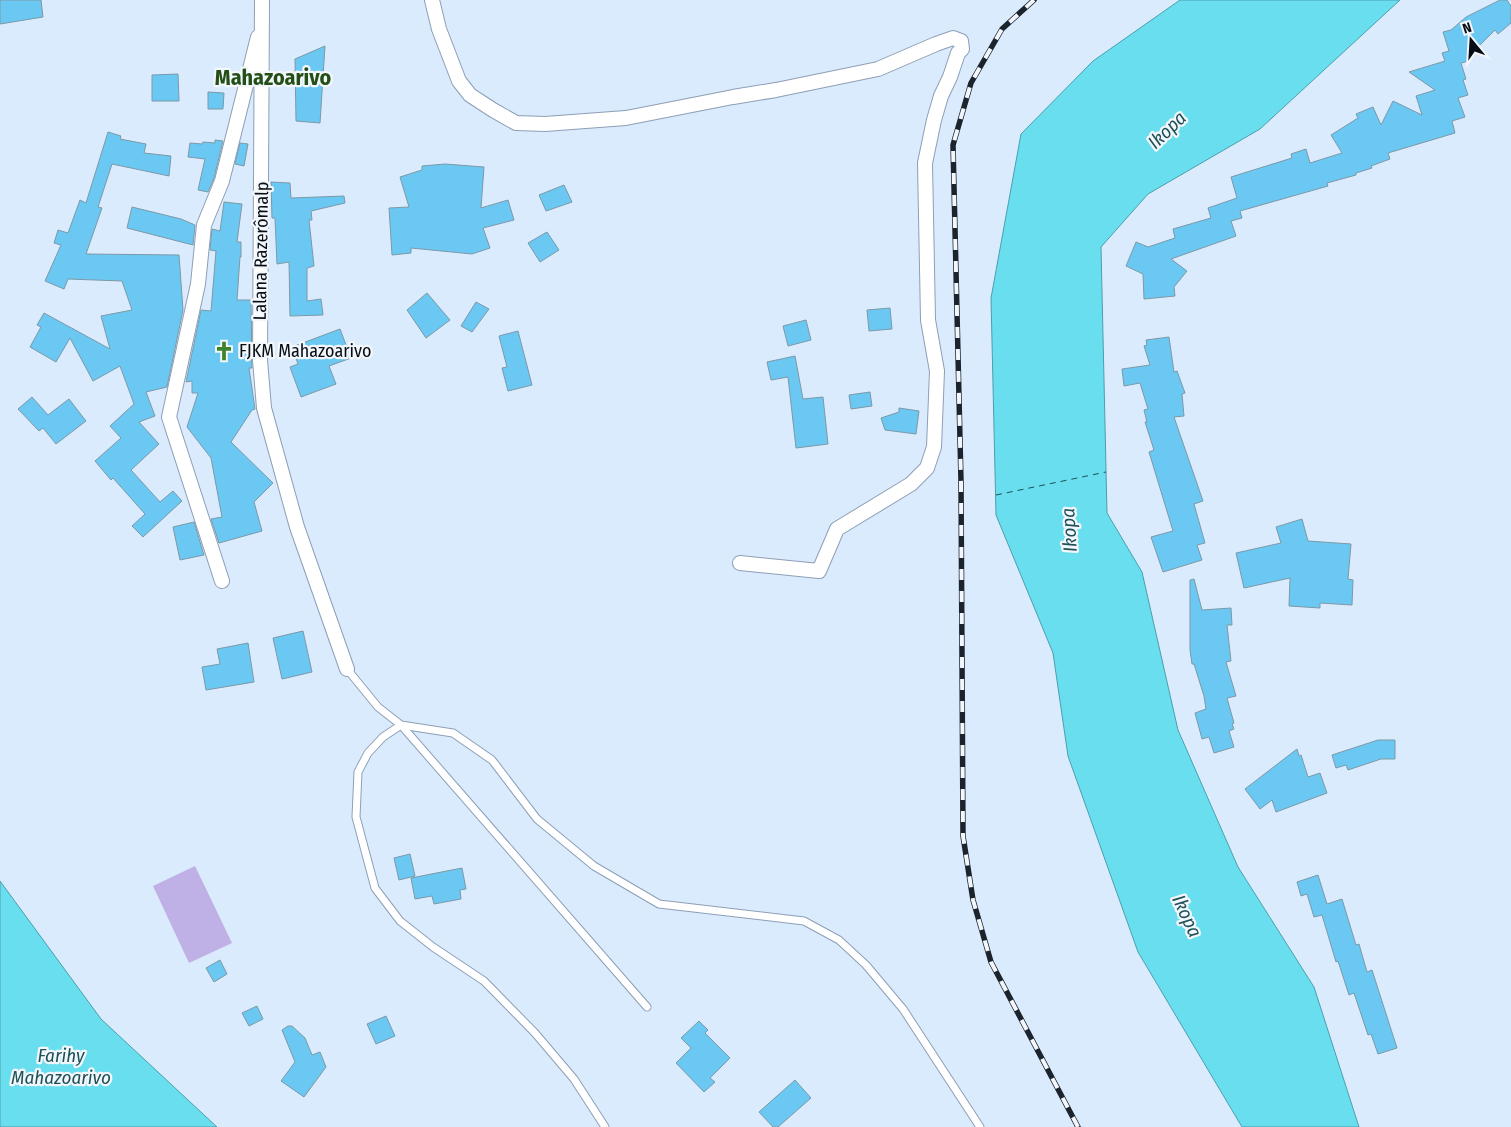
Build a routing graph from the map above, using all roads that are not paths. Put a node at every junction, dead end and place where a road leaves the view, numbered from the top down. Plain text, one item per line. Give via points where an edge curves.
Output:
1 (262, 0) edge
2 (432, 0) edge
3 (264, 20) junction
4 (740, 563) dead end
5 (222, 581) dead end
6 (347, 669) joint
7 (402, 725) junction
8 (646, 1007) dead end
9 (605, 1127) edge
10 (980, 1127) edge

1 - 3 street, Lalana Razerômalp
2 - 4 street via 439,29 459,81 470,95 516,123 626,118 878,69 953,38 961,41 962,49 941,96 925,163 928,320 937,371 934,447 927,468 911,484 837,529 820,571
3 - 5 street via 222,181 204,225 198,284 169,417
3 - 6 street, Lalana Razerômalp via 260,360 264,408 297,527
6 - 7 lane via 378,707
7 - 8 lane
7 - 9 lane via 383,737 368,753 358,772 356,817 375,888 400,921 484,981 536,1033 574,1080
7 - 10 lane via 453,733 492,760 537,819 594,866 659,904 804,922 839,940 903,1010

